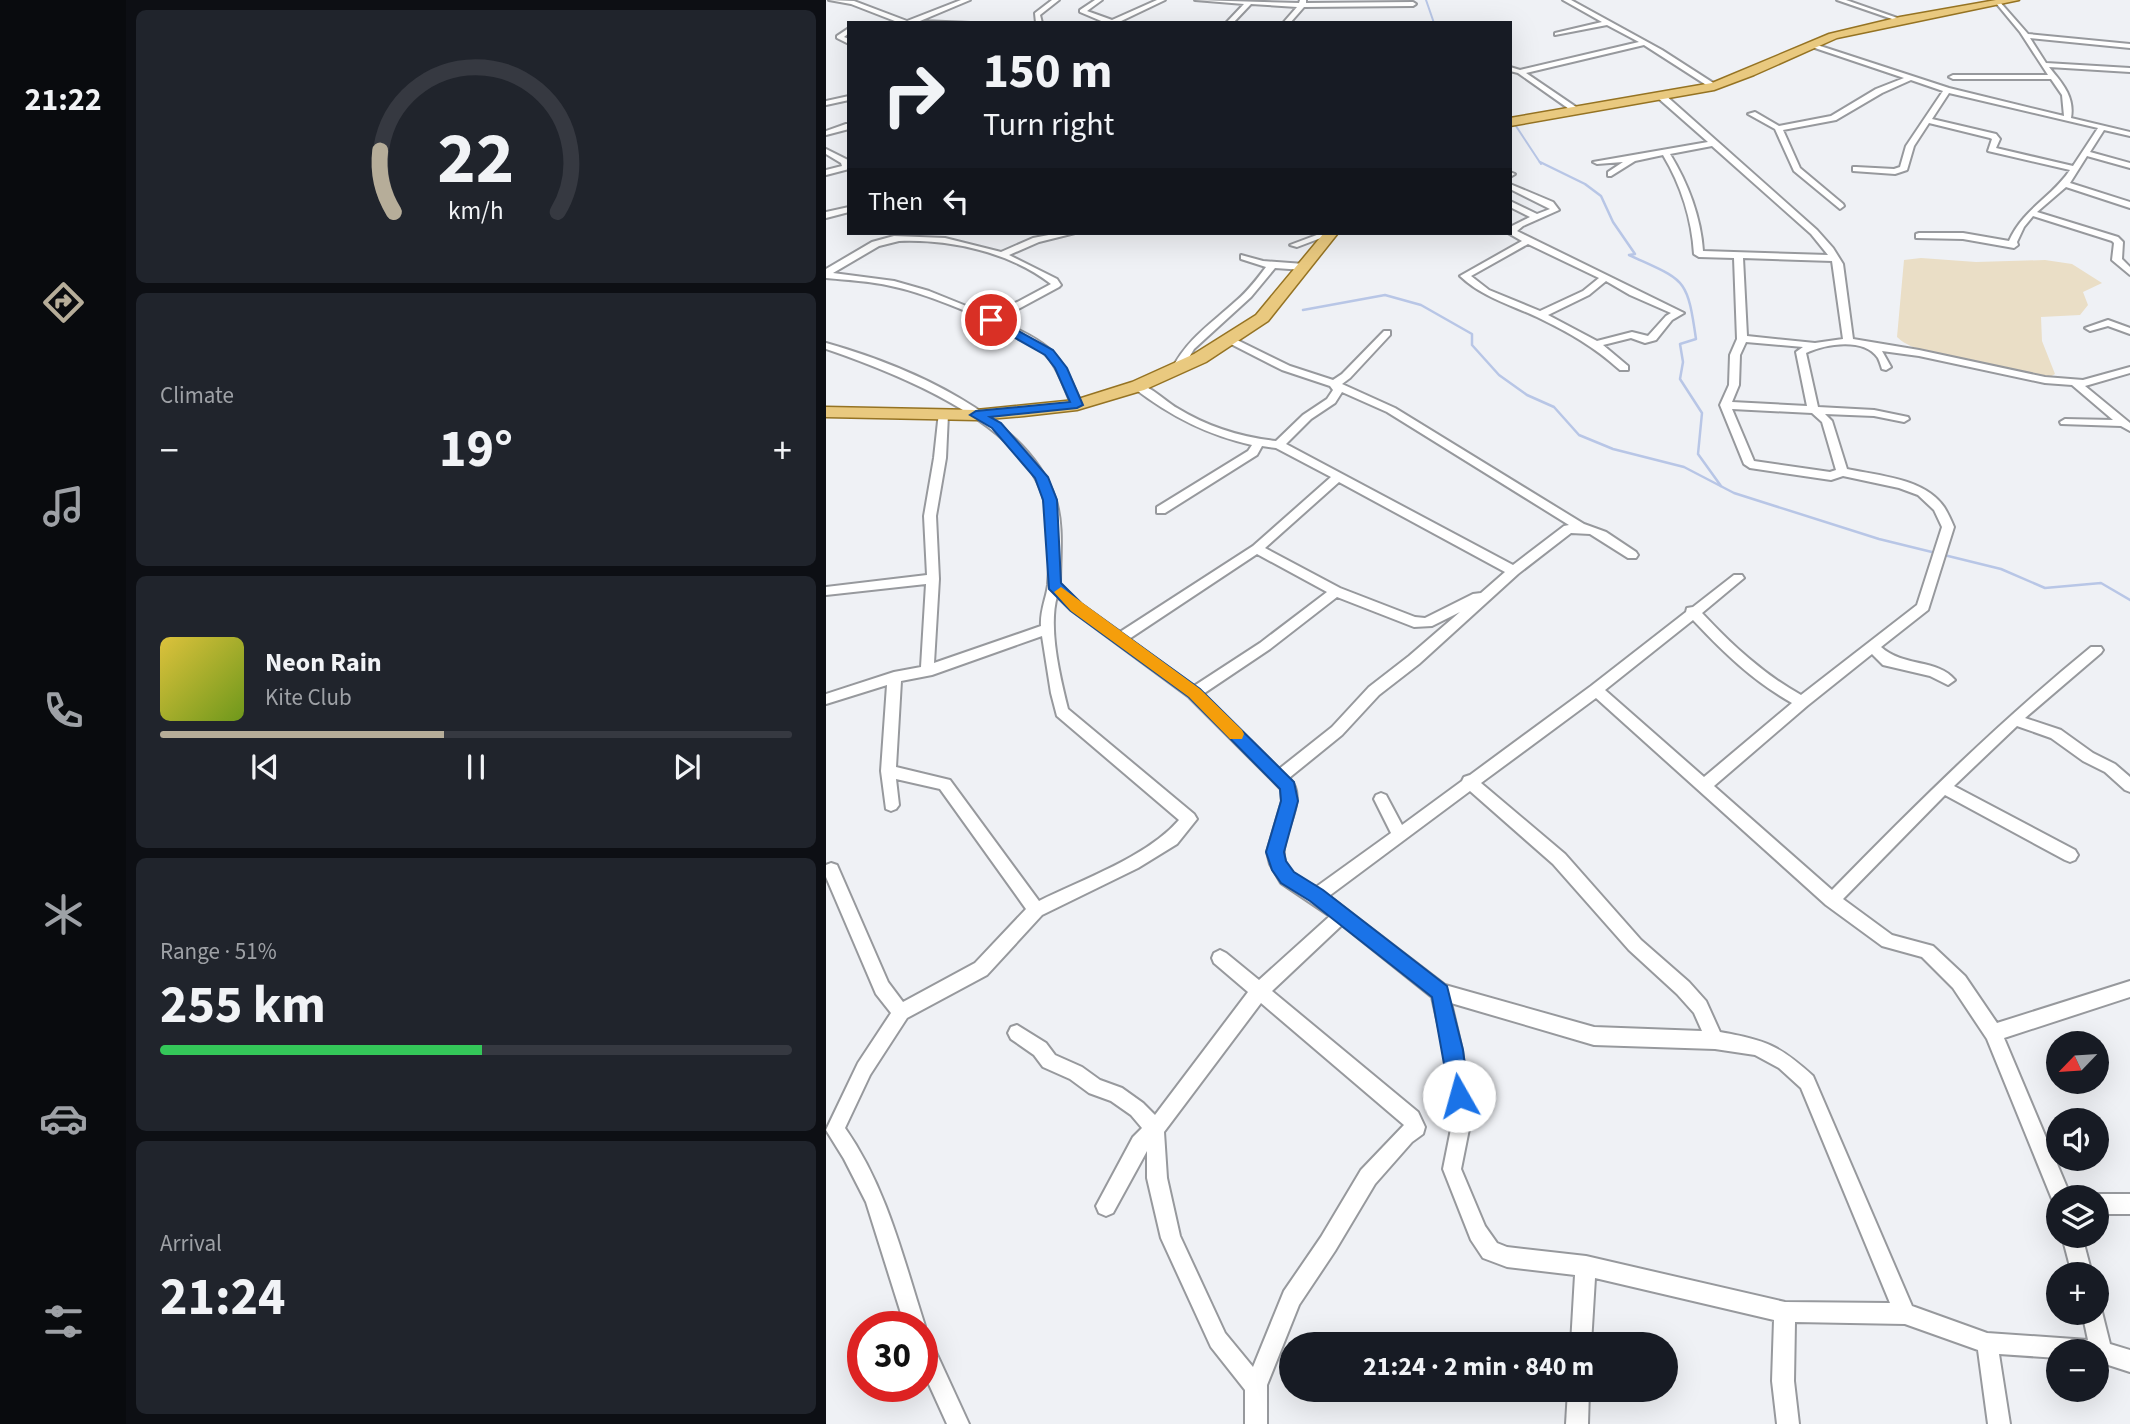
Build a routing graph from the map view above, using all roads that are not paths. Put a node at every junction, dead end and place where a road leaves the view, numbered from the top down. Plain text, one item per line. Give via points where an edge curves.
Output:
1 (832, 0) edge
2 (966, 0) edge
3 (1056, 0) edge
4 (1099, 0) edge
5 (1161, 0) edge
6 (1566, 0) edge
7 (1840, 0) edge
8 (2014, 0) edge
9 (855, 1) edge
10 (1207, 1) edge
11 (1303, 3) edge
12 (1333, 3) edge
13 (1999, 3) junction
14 (1248, 4) junction
15 (1413, 4) dead end
16 (1148, 6) junction
17 (1155, 11) dead end
18 (1241, 12) junction
19 (884, 16) junction
20 (875, 19) dead end
21 (1879, 20) junction
22 (901, 21) edge
23 (914, 21) edge
24 (1039, 21) edge
25 (1108, 21) edge
26 (1117, 21) edge
27 (1231, 21) edge
28 (1288, 21) edge
29 (1606, 23) junction
30 (847, 31) edge
31 (1557, 34) dead end
32 (2028, 36) junction
33 (847, 41) edge
34 (1644, 43) junction
35 (1811, 45) junction
36 (2130, 46) edge
37 (2043, 65) junction
38 (1512, 70) edge
39 (1520, 72) junction
40 (2128, 72) edge
41 (1953, 77) dead end
42 (2055, 77) junction
43 (1910, 78) junction
44 (1714, 86) junction
45 (1947, 90) junction
46 (1661, 96) junction
47 (847, 98) edge
48 (826, 103) edge
49 (1575, 110) junction
50 (1752, 114) dead end
51 (1926, 120) junction
52 (2067, 120) junction
53 (1512, 121) edge
54 (847, 127) edge
55 (1778, 128) junction
56 (2101, 129) junction
57 (826, 133) edge
58 (2130, 134) edge
59 (1714, 142) junction
60 (826, 151) edge
61 (1665, 152) junction
62 (2086, 153) junction
63 (1633, 159) junction
64 (1597, 162) dead end
65 (2130, 166) edge
66 (1856, 169) dead end
67 (2075, 169) junction
68 (826, 173) edge
69 (1611, 174) dead end
70 (2066, 184) junction
71 (1512, 187) edge
72 (1512, 204) edge
73 (2130, 205) edge
74 (1840, 206) dead end
75 (847, 210) edge
76 (2031, 213) junction
77 (826, 215) edge
78 (1538, 218) junction
79 (1514, 228) edge
80 (1324, 235) edge
81 (1328, 235) edge
82 (1035, 236) edge
83 (1919, 236) dead end
84 (1528, 241) junction
85 (1294, 245) dead end
86 (1004, 254) junction
87 (1738, 255) junction
88 (1244, 257) dead end
89 (1834, 258) junction
90 (1272, 265) junction
91 (1304, 267) junction
92 (2130, 272) edge
93 (826, 274) edge
94 (1604, 278) junction
95 (1540, 315) junction
96 (991, 320) junction
97 (2090, 328) dead end
98 (2130, 331) edge
99 (1387, 333) dead end
100 (1742, 339) junction
101 (1231, 340) junction
102 (1848, 341) junction
103 (1596, 344) junction
104 (1811, 345) junction
105 (826, 346) edge
106 (1868, 346) junction
107 (1886, 367) dead end
108 (1624, 368) dead end
109 (1177, 369) junction
110 (2130, 370) edge
111 (2073, 381) junction
112 (1334, 384) junction
113 (1138, 386) junction
114 (1077, 405) junction
115 (1725, 405) junction
116 (1814, 411) junction
117 (826, 412) edge
118 (943, 414) junction
119 (976, 415) junction
120 (1904, 419) dead end
121 (2065, 422) dead end
122 (2127, 425) edge
123 (1258, 443) junction
124 (1279, 444) junction
125 (1842, 472) junction
126 (1338, 477) junction
127 (1161, 510) dead end
128 (1578, 526) junction
129 (1257, 549) junction
130 (1632, 555) dead end
131 (1514, 571) junction
132 (1738, 578) dead end
133 (933, 579) junction
134 (1054, 585) junction
135 (826, 591) edge
136 (1336, 591) junction
137 (1487, 594) junction
138 (1692, 611) junction
139 (1048, 629) junction
140 (1121, 638) junction
141 (1873, 647) junction
142 (2096, 650) dead end
143 (927, 671) junction
144 (894, 677) junction
145 (1948, 680) dead end
146 (1596, 690) junction
147 (1194, 693) junction
148 (826, 699) edge
149 (1802, 702) junction
150 (2015, 720) junction
151 (888, 771) junction
152 (1280, 777) junction
153 (1469, 781) junction
154 (1705, 785) junction
155 (2130, 786) edge
156 (1943, 787) junction
157 (1381, 799) dead end
158 (891, 805) dead end
159 (1400, 836) junction
160 (2070, 855) dead end
161 (831, 870) dead end
162 (1317, 896) junction
163 (1832, 900) junction
164 (1036, 910) junction
165 (1341, 916) junction
166 (1220, 958) dead end
167 (2130, 989) edge
168 (1259, 990) junction
169 (1440, 992) junction
170 (901, 1012) junction
171 (1017, 1033) dead end
172 (1993, 1033) junction
173 (1715, 1040) junction
174 (1155, 1129) junction
175 (830, 1132) edge
176 (2057, 1185) edge
177 (2109, 1204) edge
178 (2130, 1204) edge
179 (1105, 1206) dead end
180 (1586, 1266) junction
181 (910, 1311) edge
182 (1785, 1312) junction
183 (1905, 1314) junction
184 (1582, 1332) edge
185 (1987, 1343) junction
186 (2046, 1347) edge
187 (2109, 1353) edge
188 (2130, 1361) edge
189 (938, 1380) edge
190 (1256, 1385) junction
191 (1578, 1402) edge
192 (958, 1424) edge
193 (1256, 1424) edge
194 (1577, 1424) edge
195 (1788, 1424) edge
196 (1999, 1424) edge

1 - 9 street
2 - 23 street
3 - 24 street via 1037,14
4 - 25 street via 1082,10
5 - 16 street
6 - 29 street
7 - 21 street
8 - 13 main road
9 - 19 street
10 - 14 street
10 - 18 street
11 - 12 street
11 - 14 street
11 - 28 street
12 - 15 street
13 - 21 main road
13 - 32 street
14 - 18 street
16 - 17 street
16 - 26 street
18 - 27 street
19 - 20 street
19 - 22 street
21 - 35 main road
29 - 31 street
29 - 34 street
30 - 33 street via 839,37
32 - 36 street
32 - 37 street
34 - 39 street
34 - 44 street
35 - 43 street
35 - 44 main road
37 - 40 street
37 - 42 street
38 - 39 street
39 - 49 street
41 - 42 street
42 - 52 street via 2068,100
43 - 45 street
43 - 55 street via 1833,117
44 - 46 main road
45 - 51 street
45 - 52 street
46 - 49 main road
46 - 59 street
47 - 48 street
49 - 53 main road
50 - 55 street
51 - 66 street via 1910,146 1904,168 1895,172
51 - 67 street via 1993,136 1992,149
52 - 56 street
54 - 57 street
55 - 74 street via 1797,169
56 - 58 street
56 - 62 street
59 - 61 street
59 - 89 street via 1814,232
60 - 68 street via 846,167
61 - 63 street
61 - 87 street via 1697,227 1699,254
62 - 65 street
62 - 67 street
63 - 64 street
63 - 69 street
67 - 70 street
70 - 73 street
70 - 76 street
71 - 78 street via 1555,207
72 - 78 street
75 - 77 street
76 - 83 street via 2020,226 2014,245 1963,236
76 - 92 street via 2118,240 2117,260
78 - 79 street
79 - 84 street
80 - 85 street
81 - 91 main road
82 - 86 street
84 - 94 street
84 - 95 street via 1465,276 1486,292
86 - 93 street via 957,241 895,238
86 - 96 street via 1056,285
87 - 89 street
87 - 100 street
88 - 90 street
89 - 102 street
90 - 91 street
90 - 109 street via 1248,295 1183,354
91 - 101 main road via 1262,318
93 - 96 street via 902,286
94 - 95 street via 1587,293
94 - 103 street via 1679,313 1652,338 1632,335
95 - 103 street
96 - 114 street via 1049,352
97 - 98 street via 2108,323
99 - 112 street
100 - 104 street
100 - 115 street via 1735,355 1734,386
101 - 109 main road
101 - 112 street via 1286,368
102 - 104 street
102 - 106 street
103 - 108 street
104 - 116 street via 1801,352
105 - 119 street via 907,375
106 - 107 street
106 - 111 street via 2045,380
109 - 113 main road
110 - 111 street via 2083,383
111 - 122 street
112 - 124 street via 1338,390 1331,401
112 - 128 street via 1391,410
113 - 114 main road
113 - 123 street via 1185,420
114 - 119 main road
115 - 116 street
115 - 125 street via 1750,464 1831,476
116 - 120 street
116 - 125 street via 1827,421
117 - 118 main road
118 - 119 main road
118 - 133 street via 930,516
119 - 134 street via 996,426 1041,477 1050,500
121 - 122 street
123 - 124 street
123 - 127 street via 1253,453
124 - 126 street
125 - 141 street via 1922,492 1939,508 1948,527 1923,607
126 - 129 street
126 - 131 street
128 - 130 street via 1611,539
128 - 131 street
129 - 136 street
129 - 140 street
131 - 137 street
132 - 138 street
133 - 135 street
133 - 143 street
134 - 139 street via 1046,614
134 - 140 street via 1076,607
136 - 137 street via 1420,623
136 - 147 street
137 - 152 street
138 - 146 street
138 - 149 street via 1769,685
139 - 143 street
139 - 164 street via 1062,712 1189,819 1172,839 1132,863
140 - 147 street
141 - 145 street via 1888,661
141 - 149 street
142 - 150 street
143 - 144 street
144 - 148 street
144 - 151 street
146 - 153 street
146 - 154 street
147 - 152 street
149 - 154 street
150 - 155 street via 2056,734
150 - 156 street
151 - 158 street
151 - 164 street via 945,784
152 - 162 street via 1288,787 1289,801 1275,852 1278,864 1287,877
153 - 159 street
153 - 173 street via 1559,859 1635,945 1683,988 1700,1007
154 - 163 street
156 - 160 street
156 - 163 street
157 - 159 street
159 - 162 street
161 - 170 street via 883,988
162 - 165 street
163 - 172 street via 1888,941 1927,951 1959,982
164 - 170 street via 981,969
165 - 168 street
165 - 169 street
166 - 168 street
167 - 172 street
168 - 174 street
168 - 190 street via 1416,1127 1368,1177 1291,1298
169 - 173 street via 1594,1036
169 - 180 street via 1462,1119 1452,1169 1478,1233 1490,1251 1507,1257
170 - 175 street
171 - 174 street via 1049,1061 1116,1094
172 - 176 street
173 - 183 street via 1757,1046 1807,1082
174 - 179 street via 1140,1144
174 - 190 street via 1157,1178 1171,1238 1218,1340
175 - 181 street via 855,1155 877,1200
177 - 178 street
180 - 182 street
180 - 184 street
182 - 183 street
182 - 195 street via 1783,1381
183 - 185 street
185 - 186 street
185 - 196 street
187 - 188 street
189 - 192 street
190 - 193 street
191 - 194 street

